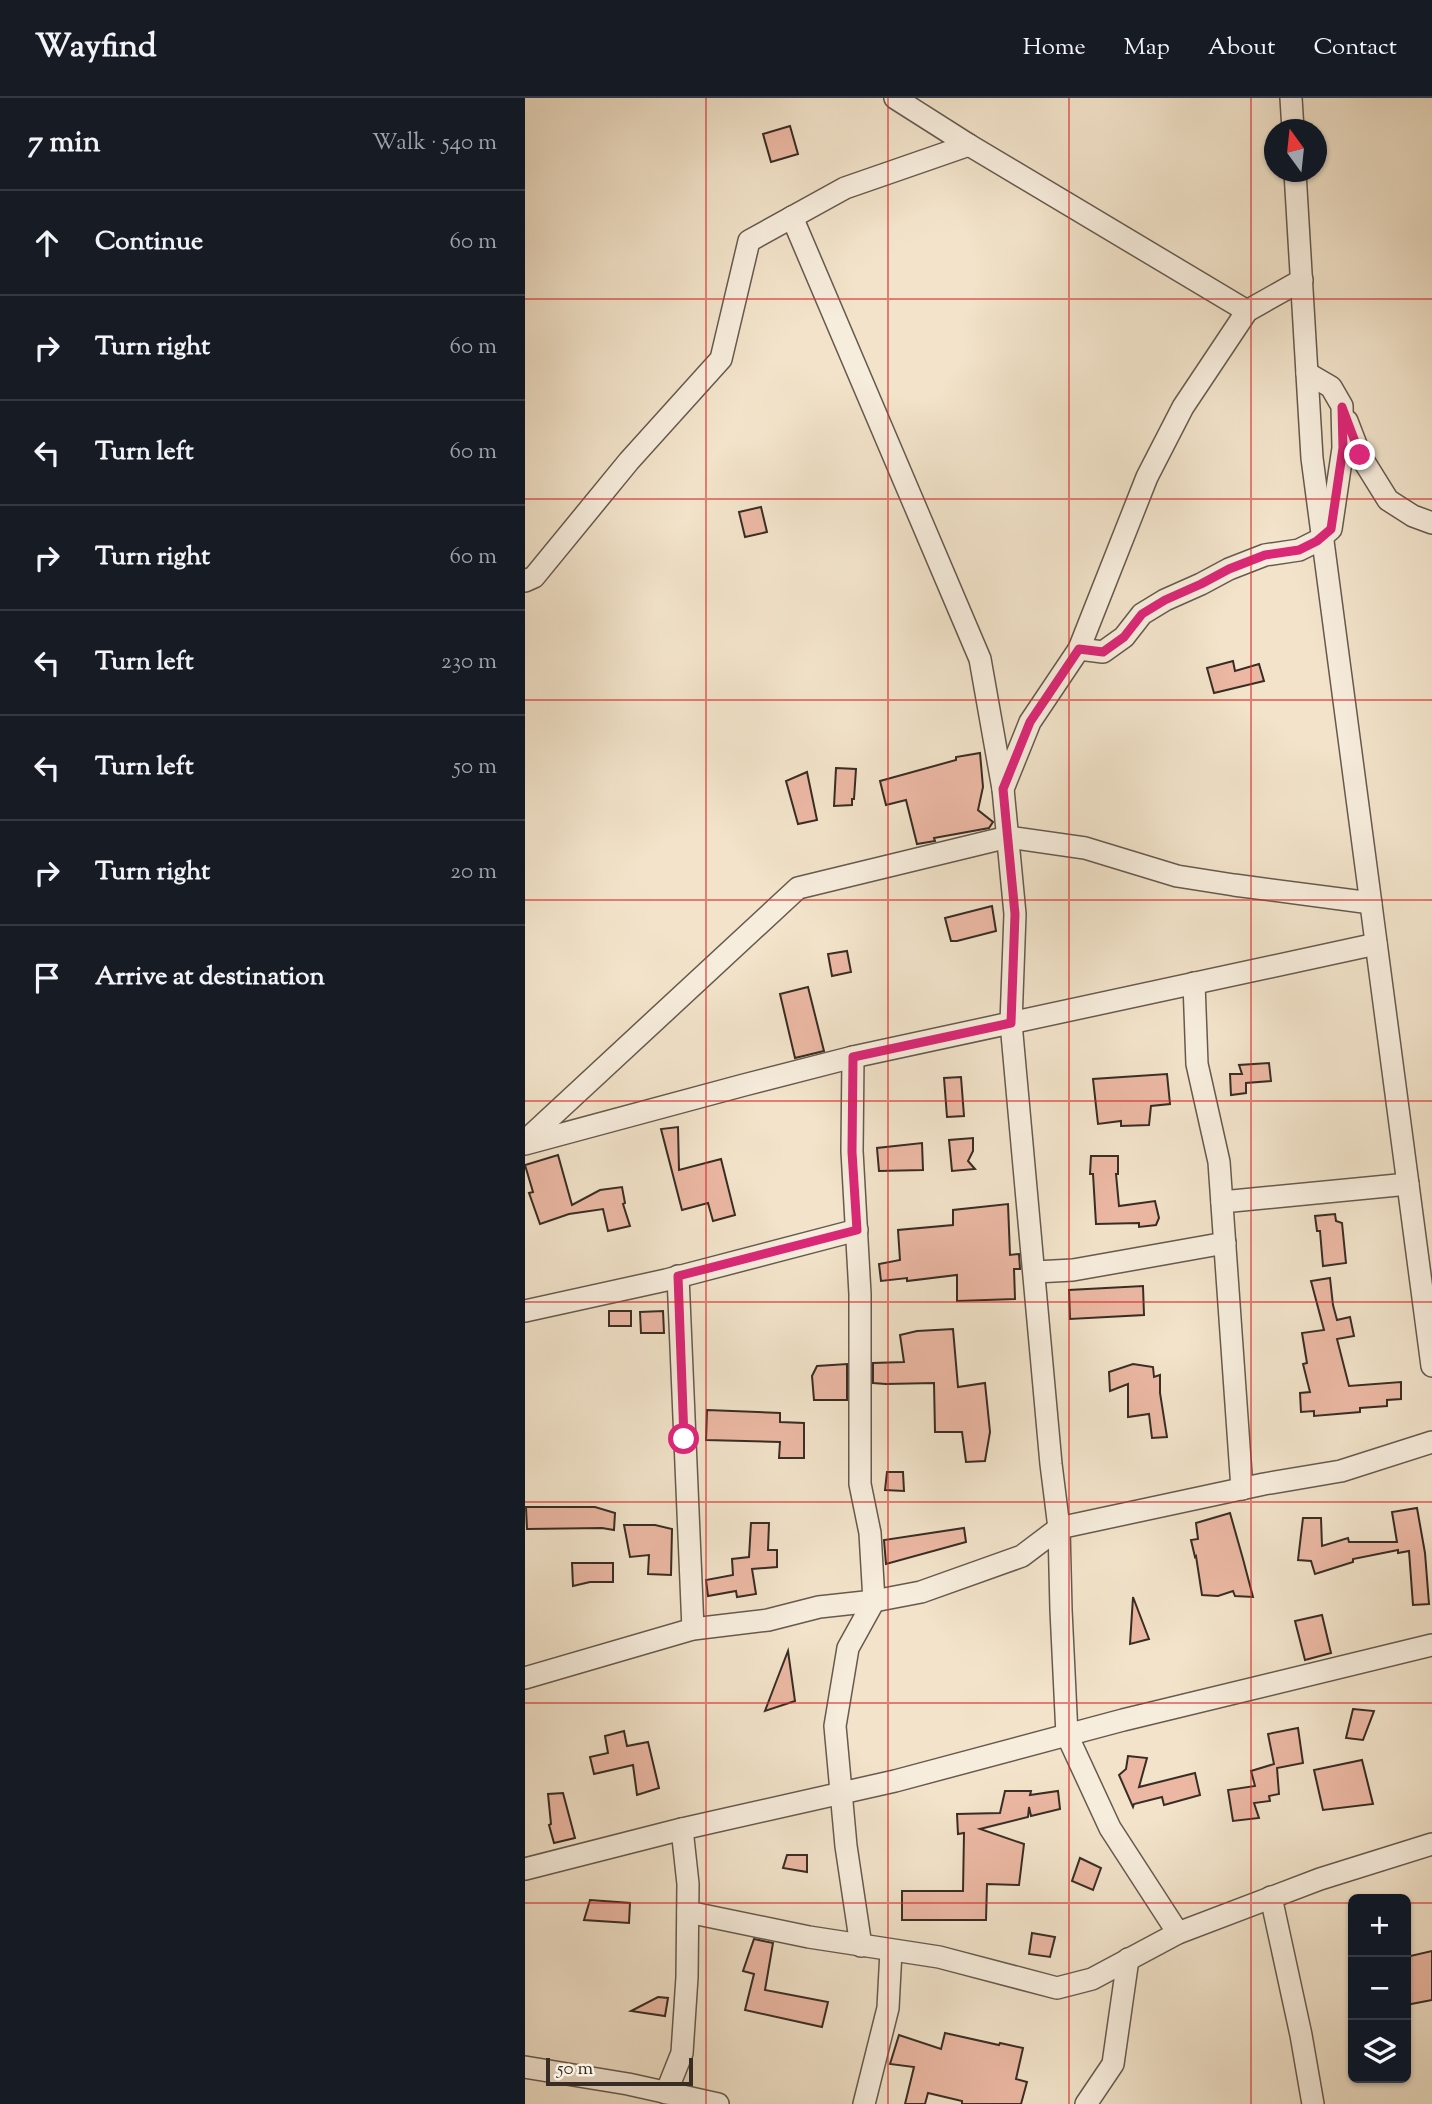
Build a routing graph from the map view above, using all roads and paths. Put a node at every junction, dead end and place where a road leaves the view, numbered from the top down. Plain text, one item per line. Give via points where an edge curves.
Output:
1 (895, 98) edge
2 (1291, 98) edge
3 (1292, 119) edge
4 (969, 145) junction
5 (1296, 182) edge
6 (792, 217) junction
7 (1302, 280) junction
8 (1247, 311) junction
9 (1307, 373) junction
10 (1342, 407) junction
11 (1432, 523) edge
12 (1322, 537) junction
13 (525, 581) edge
14 (1079, 649) junction
15 (1003, 789) junction
16 (1008, 836) junction
17 (1371, 903) junction
18 (1376, 944) junction
19 (1194, 983) junction
20 (1011, 1023) junction
21 (853, 1057) junction
22 (525, 1143) edge
23 (1408, 1184) junction
24 (1222, 1202) junction
25 (857, 1230) junction
26 (1225, 1243) junction
27 (1426, 1271) edge
28 (1034, 1272) junction
29 (678, 1276) junction
30 (525, 1311) edge
31 (1432, 1367) edge
32 (1432, 1442) edge
33 (1242, 1489) junction
34 (1059, 1528) junction
35 (874, 1601) junction
36 (693, 1629) junction
37 (1432, 1645) edge
38 (525, 1678) edge
39 (1067, 1735) junction
40 (841, 1793) junction
41 (682, 1829) junction
42 (1432, 1844) edge
43 (525, 1869) edge
44 (1271, 1897) junction
45 (688, 1912) junction
46 (1178, 1933) junction
47 (861, 1945) junction
48 (891, 1951) junction
49 (1128, 1959) junction
50 (525, 2067) edge
51 (666, 2093) junction
52 (717, 2104) edge
53 (864, 2104) edge
54 (1086, 2104) edge
55 (1313, 2104) edge

1 - 4 street
2 - 3 street
4 - 6 street via 845,188
4 - 8 street
5 - 7 street
6 - 13 street via 748,240 721,359 534,577
6 - 15 street via 980,659
7 - 8 street
7 - 9 street
8 - 14 street via 1183,407 1147,477
9 - 10 street via 1331,387
9 - 12 street
10 - 11 street via 1360,455 1388,500
10 - 12 street via 1339,479 1331,529
12 - 14 street via 1299,550 1265,555 1229,569 1165,600 1142,614 1124,637 1103,652
12 - 17 street
14 - 15 street via 1030,722
15 - 16 street
16 - 17 street via 1085,848 1177,876
16 - 20 street via 1015,914
16 - 22 street via 798,888
17 - 18 street
18 - 19 street
18 - 23 street
19 - 20 street
19 - 24 street via 1197,1064 1219,1162
20 - 21 street
20 - 28 street
21 - 22 street
21 - 25 street
23 - 24 street
23 - 27 street
24 - 26 street
25 - 29 street
25 - 35 street via 860,1484 870,1533
26 - 28 street via 1073,1270
26 - 33 street
27 - 31 street
28 - 34 street
29 - 30 street
29 - 36 street
32 - 33 street via 1341,1471
33 - 34 street
34 - 35 street via 1022,1556 921,1592
34 - 39 street
35 - 36 street
35 - 40 street via 848,1648 835,1726
36 - 38 street
37 - 39 street
39 - 40 street
39 - 46 street via 1110,1828
40 - 41 street
40 - 47 street
41 - 43 street
41 - 45 street
42 - 44 street
44 - 46 street
44 - 55 street
45 - 47 street
45 - 51 street via 682,2053
46 - 49 street
47 - 48 street
48 - 49 street via 939,1957 1058,1988 1092,1979
48 - 53 street via 888,2008
49 - 54 street via 1113,2064
50 - 51 street
51 - 52 street

